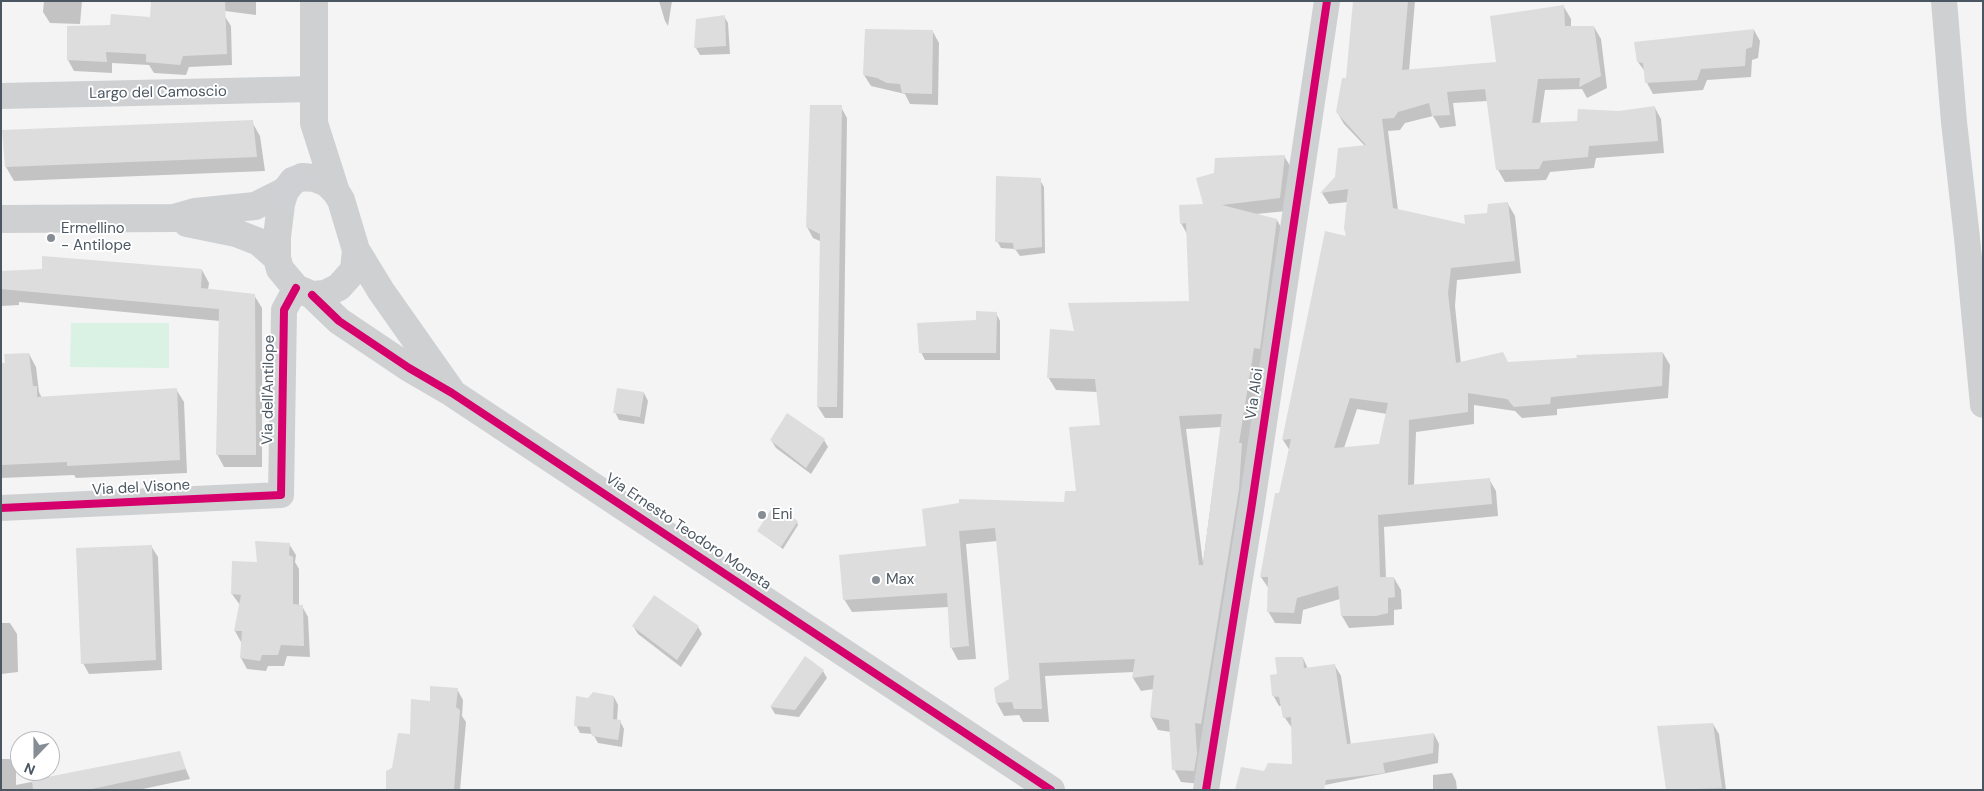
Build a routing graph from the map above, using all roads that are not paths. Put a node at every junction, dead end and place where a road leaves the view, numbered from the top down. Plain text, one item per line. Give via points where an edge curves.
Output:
1 (314, 1) edge
2 (1327, 1) edge
3 (1944, 1) edge
4 (314, 89) junction
5 (1, 96) edge
6 (314, 123) junction
7 (289, 186) junction
8 (336, 192) junction
9 (174, 218) junction
10 (1, 219) edge
11 (356, 250) junction
12 (278, 258) junction
13 (304, 292) junction
14 (452, 392) junction
15 (1983, 405) edge
16 (281, 495) joint
17 (1, 508) edge
18 (1051, 790) edge
19 (1206, 790) edge

1 - 4 street
2 - 19 street, Via Aloi
3 - 15 street
4 - 5 street, Largo del Camoscio
4 - 6 street
6 - 7 street
6 - 8 street
7 - 8 street via 302,177 315,178
7 - 9 street via 255,206 195,212
7 - 12 street via 281,204
8 - 11 street
9 - 10 street
9 - 12 street via 236,233 259,242
11 - 13 street via 354,270 340,287 325,294
11 - 14 street, Via Ernesto Teodoro Moneta
12 - 13 street via 280,269
13 - 14 street, Via Ernesto Teodoro Moneta via 339,321 409,368
13 - 16 street, Via dell'Antilope via 284,310
14 - 18 street, Via Ernesto Teodoro Moneta
16 - 17 street, Via del Visone

